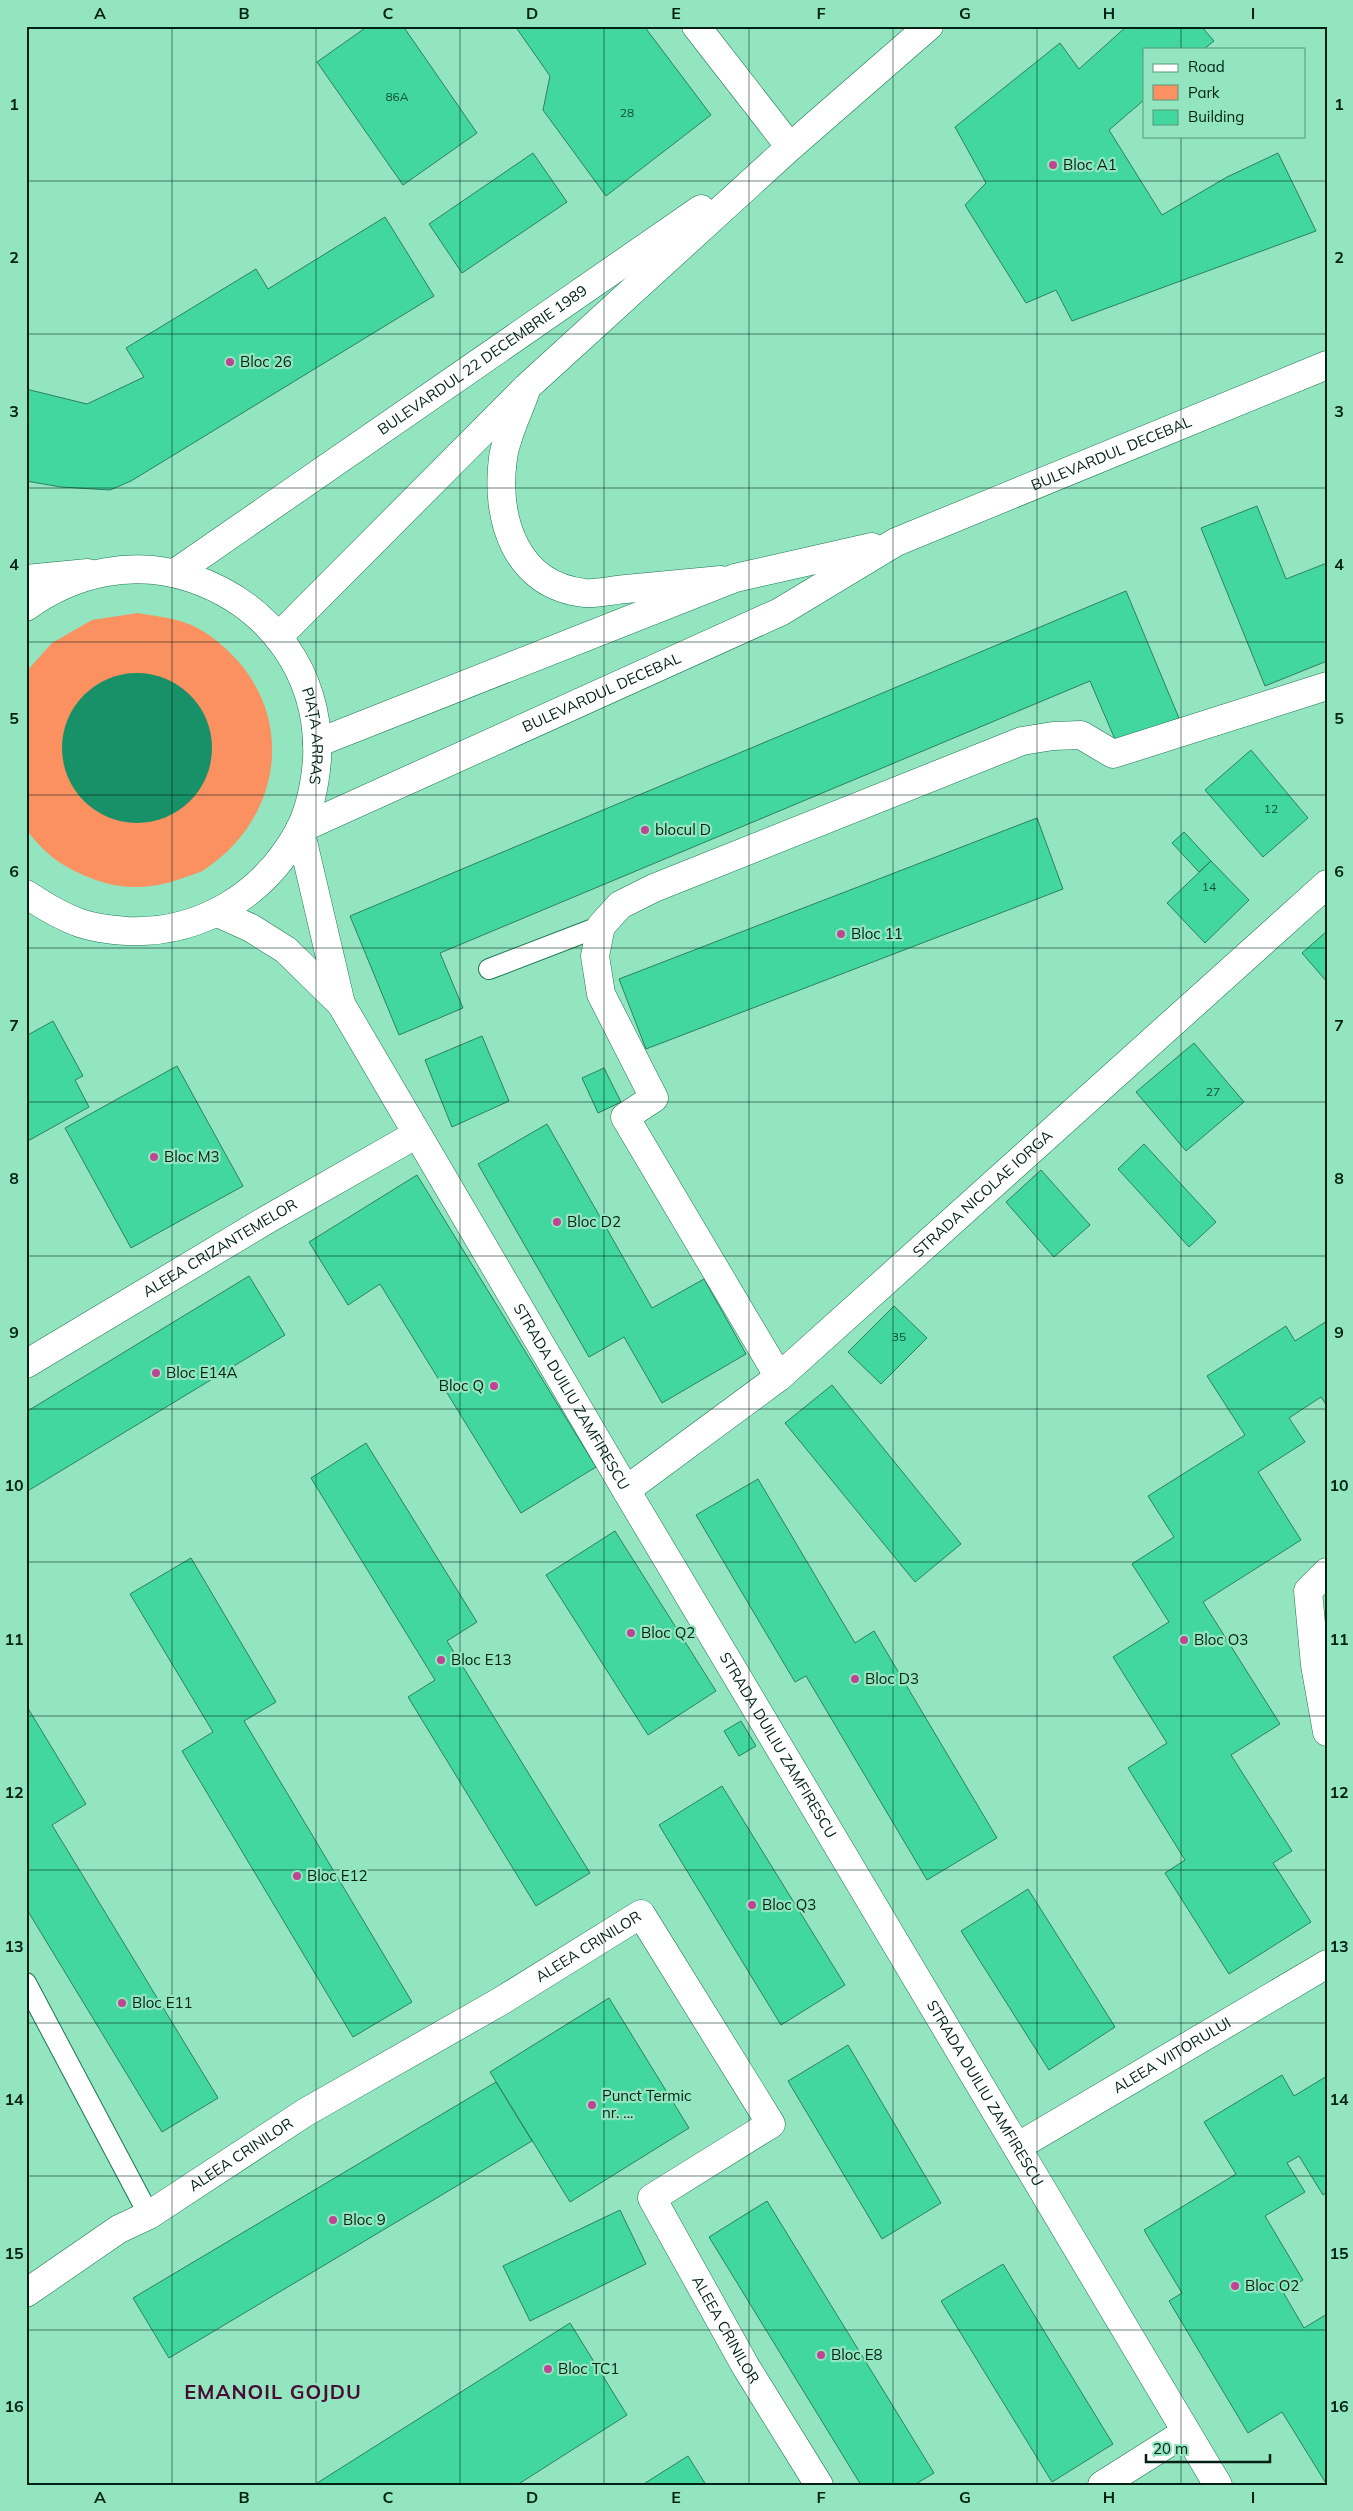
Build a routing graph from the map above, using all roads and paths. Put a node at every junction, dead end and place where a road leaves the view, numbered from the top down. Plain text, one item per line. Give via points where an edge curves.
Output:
1 (696, 26) edge
2 (929, 26) edge
3 (790, 147) junction
4 (1327, 365) edge
5 (527, 387) junction
6 (896, 542) junction
7 (109, 571) junction
8 (175, 573) junction
9 (735, 578) junction
10 (26, 579) edge
11 (26, 607) edge
12 (278, 637) junction
13 (1327, 686) edge
14 (317, 743) junction
15 (300, 829) junction
16 (1327, 884) edge
17 (26, 894) edge
18 (218, 913) junction
19 (601, 926) junction
20 (489, 969) dead end
21 (341, 1004) junction
22 (417, 1134) junction
23 (26, 1364) edge
24 (779, 1377) junction
25 (626, 1490) junction
26 (1327, 1572) edge
27 (1327, 1732) edge
28 (1327, 1964) edge
29 (26, 1983) edge
30 (1017, 2147) junction
31 (149, 2215) junction
32 (26, 2293) edge
33 (1186, 2432) junction
34 (819, 2485) edge
35 (1102, 2485) edge
36 (1218, 2485) edge

1 - 3 street
2 - 3 street, BULEVARDUL 22 DECEMBRIE 1989
3 - 5 street, BULEVARDUL 22 DECEMBRIE 1989
3 - 8 street, BULEVARDUL 22 DECEMBRIE 1989
4 - 6 street, BULEVARDUL DECEBAL
5 - 9 street via 503,456 501,495 507,530 517,554 538,576 558,586 585,593
5 - 12 street, BULEVARDUL 22 DECEMBRIE 1989
6 - 9 street, BULEVARDUL DECEBAL
6 - 15 street, BULEVARDUL DECEBAL via 780,612
7 - 8 street, PIAȚA ARRAS via 142,569
7 - 10 street
7 - 11 street, PIAȚA ARRAS via 75,580 44,594
8 - 12 street, PIAȚA ARRAS via 214,586 249,608
9 - 14 street, BULEVARDUL DECEBAL
12 - 14 street, PIAȚA ARRAS via 306,687
13 - 19 street via 1113,754 1081,735 1022,741 654,888 620,904
14 - 15 street, PIAȚA ARRAS via 316,773
15 - 18 street, PIAȚA ARRAS via 279,863 251,892
15 - 21 street
16 - 24 street, STRADA NICOLAE IORGA
17 - 18 street, PIAȚA ARRAS via 52,911 82,924 113,930 148,932
18 - 21 street via 251,928 286,950
19 - 20 lane
19 - 24 street via 595,956 601,994 654,1098 625,1117
21 - 22 street, STRADA DUILIU ZAMFIRESCU
22 - 23 street, ALEEA CRIZANTEMELOR
22 - 25 street, STRADA DUILIU ZAMFIRESCU
24 - 25 street, STRADA NICOLAE IORGA
25 - 30 street, STRADA DUILIU ZAMFIRESCU
26 - 27 street via 1308,1591 1315,1665
28 - 30 street, ALEEA VIITORULUI
29 - 31 lane
30 - 33 street, STRADA DUILIU ZAMFIRESCU
31 - 32 street, ALEEA CRINILOR via 119,2229
31 - 34 street, ALEEA CRINILOR via 306,2112 501,2001 641,1914 771,2124 652,2198 746,2367
33 - 35 street
33 - 36 street, STRADA DUILIU ZAMFIRESCU

